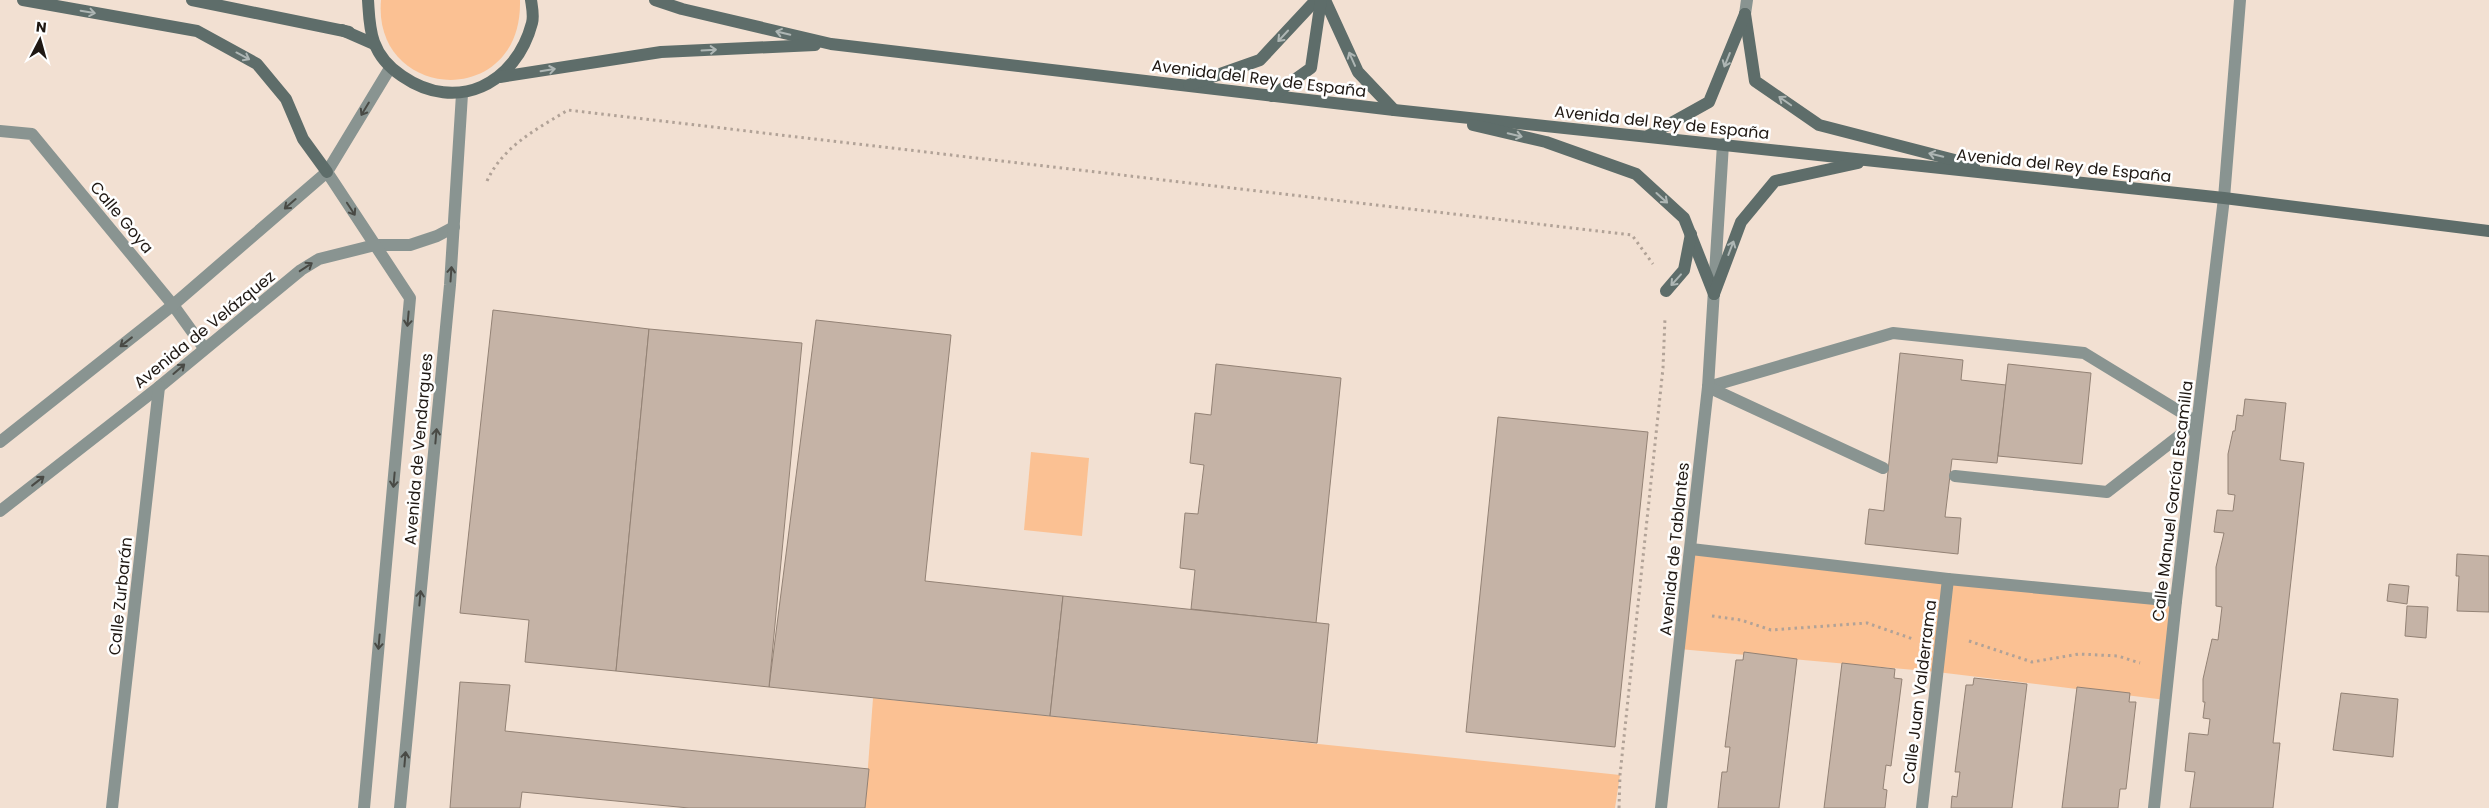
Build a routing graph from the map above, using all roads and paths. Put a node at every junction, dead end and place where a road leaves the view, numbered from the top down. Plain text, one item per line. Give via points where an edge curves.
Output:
1 (23, 0) edge
2 (192, 0) edge
3 (236, 0) edge
4 (368, 0) edge
5 (531, 0) edge
6 (655, 0) edge
7 (1316, 0) edge
8 (1321, 0) edge
9 (1325, 0) edge
10 (1747, 0) edge
11 (2240, 0) edge
12 (1745, 14) junction
13 (349, 32) junction
14 (374, 44) junction
15 (831, 44) junction
16 (390, 68) junction
17 (500, 77) junction
18 (1186, 86) junction
19 (462, 94) junction
20 (1272, 96) junction
21 (1394, 110) junction
22 (1416, 112) junction
23 (0, 131) edge
24 (1648, 136) junction
25 (520, 140) dead end
26 (1723, 144) junction
27 (1870, 160) junction
28 (327, 172) junction
29 (2018, 176) junction
30 (2224, 198) junction
31 (454, 227) junction
32 (2489, 231) edge
33 (1690, 234) junction
34 (376, 245) junction
35 (1666, 291) junction
36 (1714, 294) junction
37 (173, 305) junction
38 (204, 348) junction
39 (159, 387) junction
40 (1708, 387) junction
41 (2197, 422) junction
42 (0, 442) edge
43 (1883, 468) dead end
44 (1955, 476) dead end
45 (0, 511) edge
46 (1691, 549) junction
47 (1948, 579) junction
48 (2176, 601) junction
49 (112, 808) edge
50 (364, 808) edge
51 (400, 808) edge
52 (1619, 808) edge
53 (1661, 808) edge
54 (1922, 808) edge
55 (2154, 808) edge

1 -> 28 main road via 197,32 257,64 286,99 303,139
2 - 13 main road
3 - 13 main road
4 - 14 main road via 369,28
5 - 17 main road via 532,21 519,56
15 -> 6 main road, Avenida del Rey de España
7 -> 18 main road via 1260,60
8 - 20 main road via 1310,68
21 -> 9 main road via 1358,72
10 - 12 street
11 - 30 street, Calle Manuel García Escamilla
12 -> 24 main road via 1710,102
29 -> 12 main road via 1819,125 1755,80
13 - 14 main road
14 - 16 main road
17 -> 15 main road, Avenida del Rey de España via 661,52
15 - 18 main road, Avenida del Rey de España
16 - 19 main road via 429,90
16 -> 28 street
17 - 19 main road
18 - 20 main road, Avenida del Rey de España
19 - 31 street, Avenida de Vendargues
20 - 21 main road, Avenida del Rey de España
21 - 22 main road, Avenida del Rey de España
22 - 24 main road, Avenida del Rey de España
22 -> 33 main road via 1546,142 1636,174 1684,218
23 - 37 street, Calle Goya via 32,134
24 - 26 main road, Avenida del Rey de España
25 - 35 path via 568,110 1632,236 1666,280
26 - 27 main road, Avenida del Rey de España
26 - 36 street, Avenida de Tablantes
27 - 29 main road, Avenida del Rey de España
36 -> 27 main road via 1741,222 1775,180
28 -> 34 street, Avenida de Vendargues
28 -> 37 street
29 - 30 main road, Avenida del Rey de España
30 - 32 main road, Avenida del Rey de España
30 - 41 street, Calle Manuel García Escamilla
31 - 34 street, Avenida de Velázquez via 410,245
51 -> 31 street, Avenida de Vendargues
33 -> 35 main road via 1684,270
33 - 36 main road
38 -> 34 street, Avenida de Velázquez via 319,259
34 -> 50 street, Avenida de Vendargues via 410,298
35 - 52 path via 1663,368
36 - 40 street, Avenida de Tablantes
37 - 38 street, Calle Goya
37 -> 42 street
39 -> 38 street, Avenida de Velázquez
45 -> 39 street, Avenida de Velázquez
39 - 49 street, Calle Zurbarán
40 - 41 street via 1893,333 2084,353
40 - 43 street
40 - 46 street, Avenida de Tablantes
41 - 44 street via 2107,492
41 - 48 street, Calle Manuel García Escamilla
46 - 47 street
46 - 53 street, Avenida de Tablantes
47 - 48 street
47 - 54 street, Calle Juan Valderrama
48 - 55 street, Calle Manuel García Escamilla

